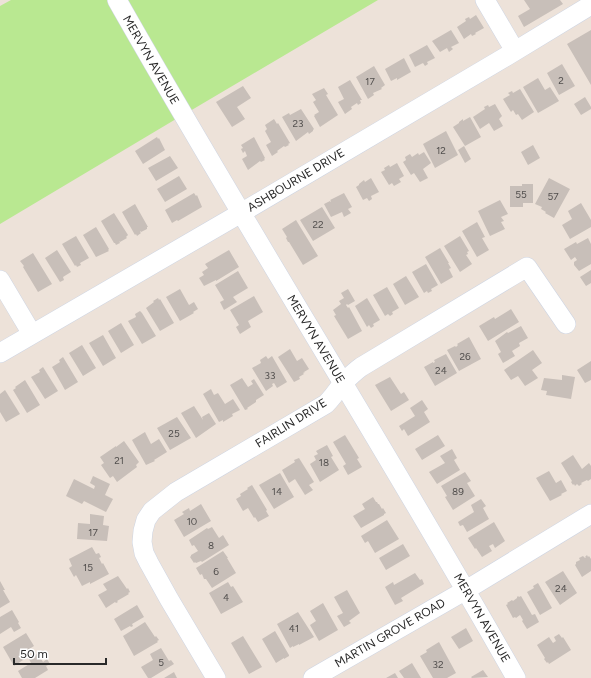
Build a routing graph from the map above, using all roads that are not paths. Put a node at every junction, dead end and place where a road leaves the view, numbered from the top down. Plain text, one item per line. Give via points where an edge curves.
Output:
1 (117, 0) edge
2 (485, 0) edge
3 (591, 5) edge
4 (515, 51) junction
5 (241, 213) junction
6 (0, 280) edge
7 (566, 324) dead end
8 (32, 334) junction
9 (0, 353) edge
10 (343, 384) junction
11 (591, 514) edge
12 (466, 590) junction
13 (216, 678) edge
14 (313, 678) edge
15 (516, 678) edge

1 - 5 street, MERVYN AVENUE
2 - 4 street
3 - 4 street, ASHBOURNE DRIVE
4 - 5 street, ASHBOURNE DRIVE
5 - 8 street, ASHBOURNE DRIVE
5 - 10 street, MERVYN AVENUE
6 - 8 street
7 - 10 street, FAIRLIN DRIVE via 527,267 361,367
8 - 9 street, ASHBOURNE DRIVE
10 - 12 street, MERVYN AVENUE
10 - 13 street, FAIRLIN DRIVE via 326,404 176,492 152,511 146,520 142,542 144,553
11 - 12 street, MARTIN GROVE ROAD
12 - 14 street, MARTIN GROVE ROAD
12 - 15 street, MERVYN AVENUE

